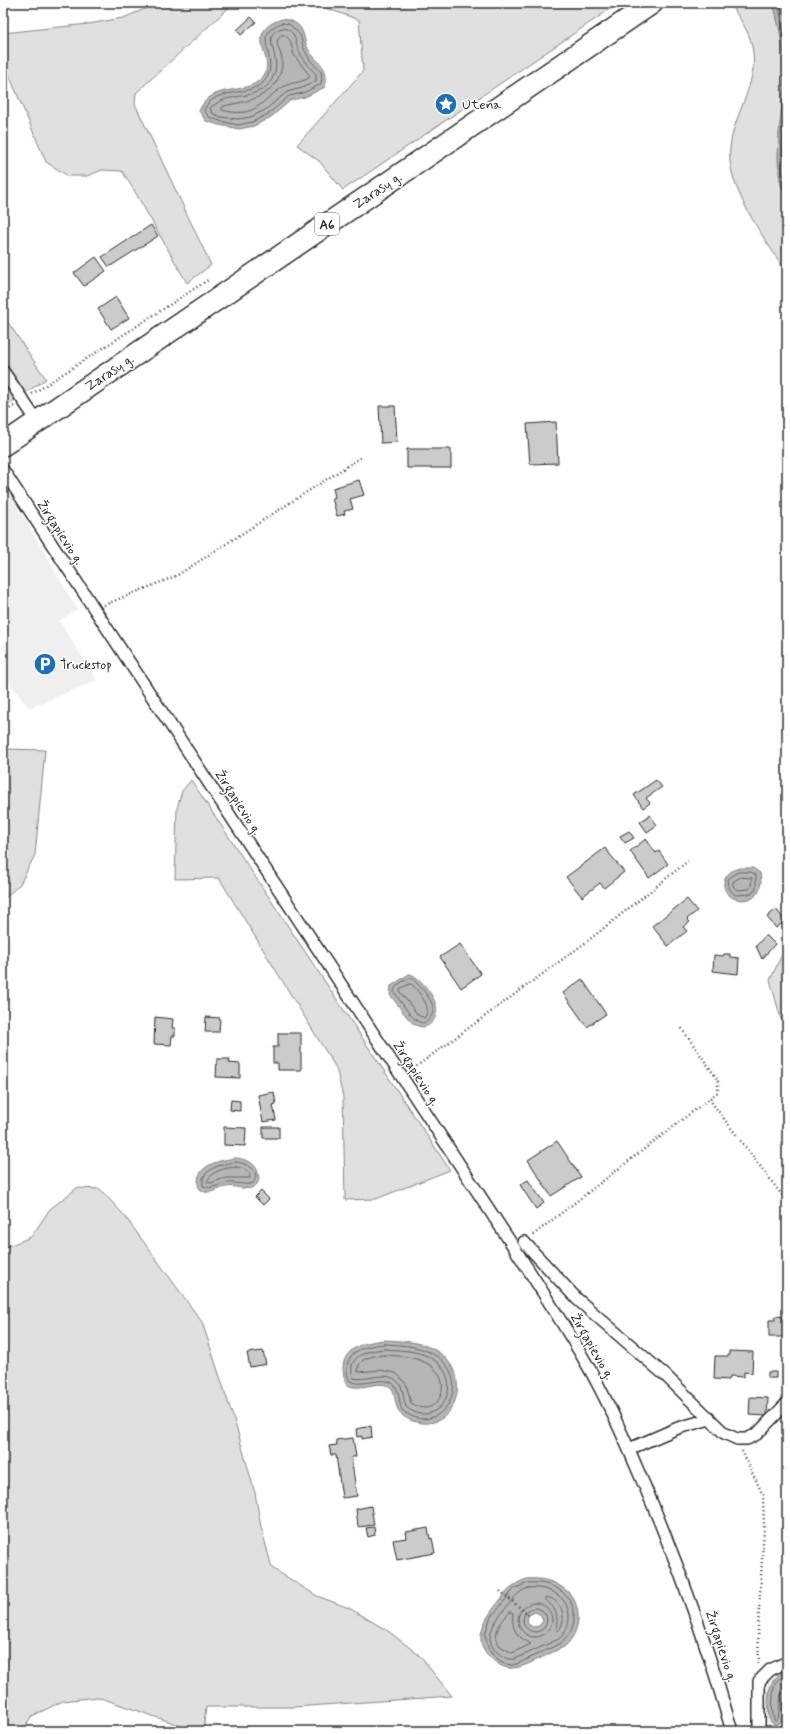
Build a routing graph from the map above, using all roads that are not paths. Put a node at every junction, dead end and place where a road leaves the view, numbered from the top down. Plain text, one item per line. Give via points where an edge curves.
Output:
1 (652, 3) edge
2 (3, 371) edge
3 (37, 421) junction
4 (3, 445) edge
5 (3, 470) edge
6 (524, 1242) road end
7 (787, 1403) edge
8 (710, 1419) junction
9 (629, 1449) junction
10 (787, 1662) edge
11 (732, 1731) edge
12 (759, 1731) edge

1 - 3 highway, Zarasų g. / A6
2 - 3 street
3 - 4 highway, Zarasų g. / A6
5 - 9 street, Žirgapievio g. via 558,1316 586,1362
6 - 8 street via 577,1299 666,1376
7 - 8 street via 757,1434 747,1439 737,1439 724,1433
8 - 9 street via 678,1428
9 - 11 street, Žirgapievio g. via 657,1512 690,1599
10 - 12 street via 770,1670 759,1681

